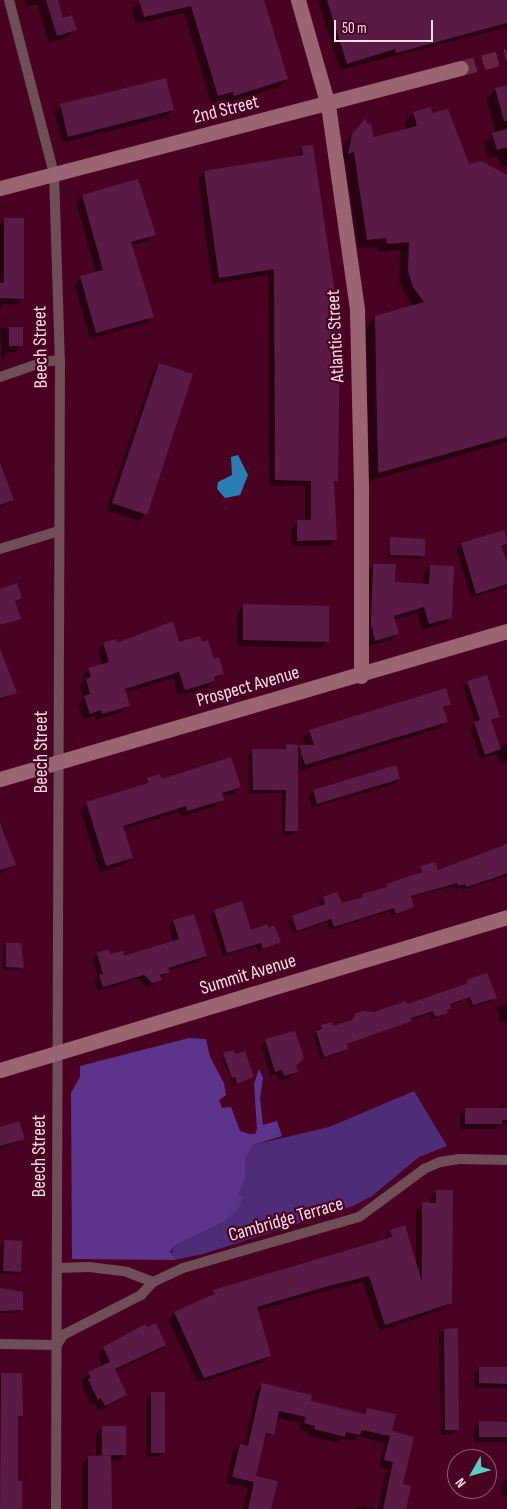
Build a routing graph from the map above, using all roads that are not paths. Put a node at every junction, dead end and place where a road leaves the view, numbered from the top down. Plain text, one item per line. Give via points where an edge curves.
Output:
1 (9, 0) edge
2 (298, 0) edge
3 (461, 68) tunnel mouth
4 (328, 105) junction
5 (54, 174) junction
6 (0, 188) edge
7 (60, 360) junction
8 (0, 377) edge
9 (59, 531) junction
10 (0, 549) edge
11 (507, 631) edge
12 (361, 676) junction
13 (60, 760) junction
14 (0, 779) edge
15 (507, 917) edge
16 (58, 1053) junction
17 (0, 1070) edge
18 (507, 1160) edge
19 (57, 1268) junction
20 (153, 1282) junction
21 (0, 1344) edge
22 (57, 1345) junction
23 (56, 1509) edge

1 - 5 street, Beech Street
2 - 4 street, Atlantic Street
3 - 4 street, 2nd Street
4 - 5 street, 2nd Street
4 - 12 street, Atlantic Street via 357,310
5 - 6 street, 2nd Street
5 - 7 street, Beech Street
7 - 8 street via 43,362
7 - 9 street, Beech Street
9 - 10 street
9 - 13 street, Beech Street
11 - 12 street, Prospect Avenue
12 - 13 street, Prospect Avenue
13 - 14 street, Prospect Avenue
13 - 16 street, Beech Street
15 - 16 street, Summit Avenue
16 - 17 street, Summit Avenue
16 - 19 street, Beech Street
18 - 20 street, Cambridge Terrace via 440,1162 424,1168 359,1217 183,1268
19 - 20 street via 127,1272
19 - 22 street, Beech Street
20 - 22 street, Cambridge Terrace via 141,1296 63,1335
21 - 22 street
22 - 23 street, Beech Street

